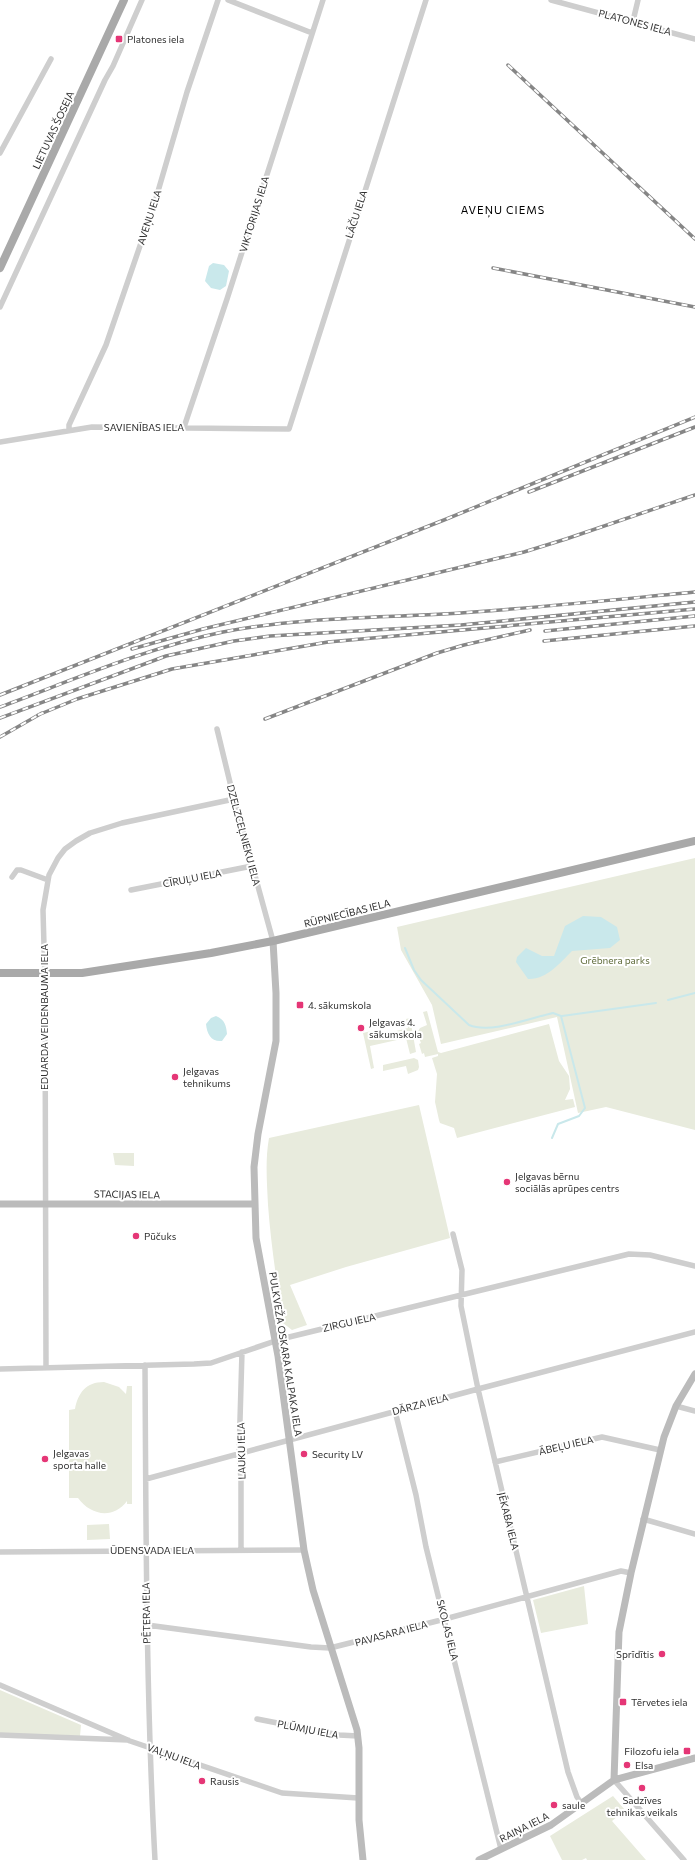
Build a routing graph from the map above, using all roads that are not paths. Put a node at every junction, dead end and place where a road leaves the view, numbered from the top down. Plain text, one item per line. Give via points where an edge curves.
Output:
1 (124, 0) edge
2 (142, 0) edge
3 (218, 0) edge
4 (228, 0) edge
5 (323, 0) edge
6 (426, 0) edge
7 (551, 0) edge
8 (638, 0) edge
9 (633, 21) junction
10 (312, 33) junction
11 (695, 39) edge
12 (51, 59) dead end
13 (0, 153) edge
14 (0, 268) edge
15 (0, 307) edge
16 (184, 427) junction
17 (289, 429) joint
18 (69, 430) junction
19 (0, 442) edge
20 (217, 729) dead end
21 (234, 799) junction
22 (695, 841) edge
23 (252, 866) junction
24 (12, 877) dead end
25 (48, 880) junction
26 (131, 890) dead end
27 (273, 941) junction
28 (0, 973) edge
29 (44, 974) junction
30 (45, 1203) junction
31 (0, 1204) edge
32 (254, 1204) junction
33 (453, 1234) dead end
34 (695, 1266) edge
35 (460, 1295) junction
36 (695, 1332) edge
37 (275, 1341) junction
38 (242, 1352) junction
39 (145, 1365) junction
40 (46, 1368) junction
41 (0, 1369) edge
42 (695, 1374) edge
43 (478, 1388) junction
44 (676, 1406) junction
45 (395, 1411) junction
46 (695, 1411) edge
47 (290, 1441) junction
48 (660, 1450) junction
49 (239, 1454) junction
50 (495, 1462) junction
51 (146, 1479) junction
52 (643, 1519) junction
53 (695, 1534) edge
54 (145, 1550) junction
55 (241, 1550) junction
56 (304, 1550) junction
57 (0, 1552) edge
58 (631, 1573) junction
59 (528, 1597) junction
60 (445, 1619) junction
61 (147, 1625) junction
62 (330, 1648) junction
63 (0, 1685) edge
64 (257, 1719) dead end
65 (0, 1735) edge
66 (358, 1736) junction
67 (130, 1740) junction
68 (149, 1746) junction
69 (695, 1758) edge
70 (614, 1780) junction
71 (358, 1798) junction
72 (582, 1804) junction
73 (501, 1850) junction
74 (155, 1860) edge
75 (363, 1860) edge
76 (479, 1860) edge
77 (684, 1860) edge

1 - 14 main road, LIETUVAS ŠOSEJA
2 - 15 street
3 - 18 street, AVEŅU IELA via 187,92 154,205 106,345
4 - 10 street
5 - 10 street, VIKTORIJAS IELA
6 - 17 street, LĀČU IELA
7 - 9 street, PLATONES IELA
8 - 9 street
9 - 11 street, PLATONES IELA
10 - 16 street, VIKTORIJAS IELA
12 - 13 street
16 - 17 street, SAVIENĪBAS IELA
16 - 18 street, SAVIENĪBAS IELA via 109,426
18 - 19 street, SAVIENĪBAS IELA
20 - 21 street, DZELZCEĻNIEKU IELA
21 - 23 street, DZELZCEĻNIEKU IELA
21 - 25 street, EDUARDA VEIDENBAUMA IELA via 122,823 90,833 76,841 58,858
22 - 27 main road, RŪPNIECĪBAS IELA
23 - 26 street, CĪRUĻU IELA
23 - 27 street, DZELZCEĻNIEKU IELA
24 - 25 street via 17,870
25 - 29 street, EDUARDA VEIDENBAUMA IELA via 43,910
27 - 29 main road, RŪPNIECĪBAS IELA via 120,968
27 - 32 street, PULKVEŽA OSKARA KALPAKA IELA via 276,1041 256,1150
28 - 29 main road, RŪPNIECĪBAS IELA
29 - 30 street, EDUARDA VEIDENBAUMA IELA
30 - 31 street, STACIJAS IELA
30 - 32 street, STACIJAS IELA
30 - 40 street, EDUARDA VEIDENBAUMA IELA
32 - 37 street, PULKVEŽA OSKARA KALPAKA IELA via 256,1238
33 - 35 street, JĒKABA IELA via 462,1270
34 - 35 street, ZIRGU IELA via 650,1255 629,1254
35 - 37 street, ZIRGU IELA
35 - 43 street, JĒKABA IELA
36 - 43 street, DĀRZA IELA
37 - 38 street, ZIRGU IELA
37 - 47 street, PULKVEŽA OSKARA KALPAKA IELA
38 - 39 street, ZIRGU IELA via 202,1364
38 - 49 street, LAUKU IELA
39 - 40 street, ZIRGU IELA
39 - 51 street, PĒTERA IELA
40 - 41 street, ZIRGU IELA
42 - 44 street
43 - 45 street, DĀRZA IELA
43 - 50 street, JĒKABA IELA
44 - 46 street
44 - 48 street
45 - 47 street, DĀRZA IELA
45 - 60 street, SKOLAS IELA
47 - 49 street, DĀRZA IELA
47 - 56 street, PULKVEŽA OSKARA KALPAKA IELA
48 - 50 street, ĀBEĻU IELA via 602,1437
48 - 52 street
49 - 51 street, DĀRZA IELA
49 - 55 street, LAUKU IELA
50 - 59 street, JĒKABA IELA
51 - 54 street, PĒTERA IELA
52 - 53 street
52 - 58 street
54 - 55 street, ŪDENSVADA IELA
54 - 57 street, ŪDENSVADA IELA
54 - 61 street, PĒTERA IELA
55 - 56 street, ŪDENSVADA IELA
56 - 62 street, PULKVEŽA OSKARA KALPAKA IELA
58 - 59 street, PAVASARA IELA via 621,1572
58 - 70 street via 619,1632
59 - 60 street, PAVASARA IELA
59 - 72 street, JĒKABA IELA via 568,1772
60 - 62 street, PAVASARA IELA
60 - 73 street, SKOLAS IELA
61 - 62 street, PAVASARA IELA
61 - 68 street, PĒTERA IELA
62 - 66 street, PULKVEŽA OSKARA KALPAKA IELA
63 - 67 street, VAĻŅU IELA
64 - 66 street, PLŪMJU IELA via 339,1735
65 - 67 street, VAĻŅU IELA
66 - 71 street, PULKVEŽA OSKARA KALPAKA IELA
67 - 68 street, VAĻŅU IELA
68 - 71 street, VAĻŅU IELA via 282,1793
68 - 74 street, PĒTERA IELA
69 - 70 street
70 - 72 street, RAIŅA IELA
70 - 77 street
71 - 75 street, PULKVEŽA OSKARA KALPAKA IELA
72 - 73 street, RAIŅA IELA via 551,1825
73 - 76 street, RAIŅA IELA

